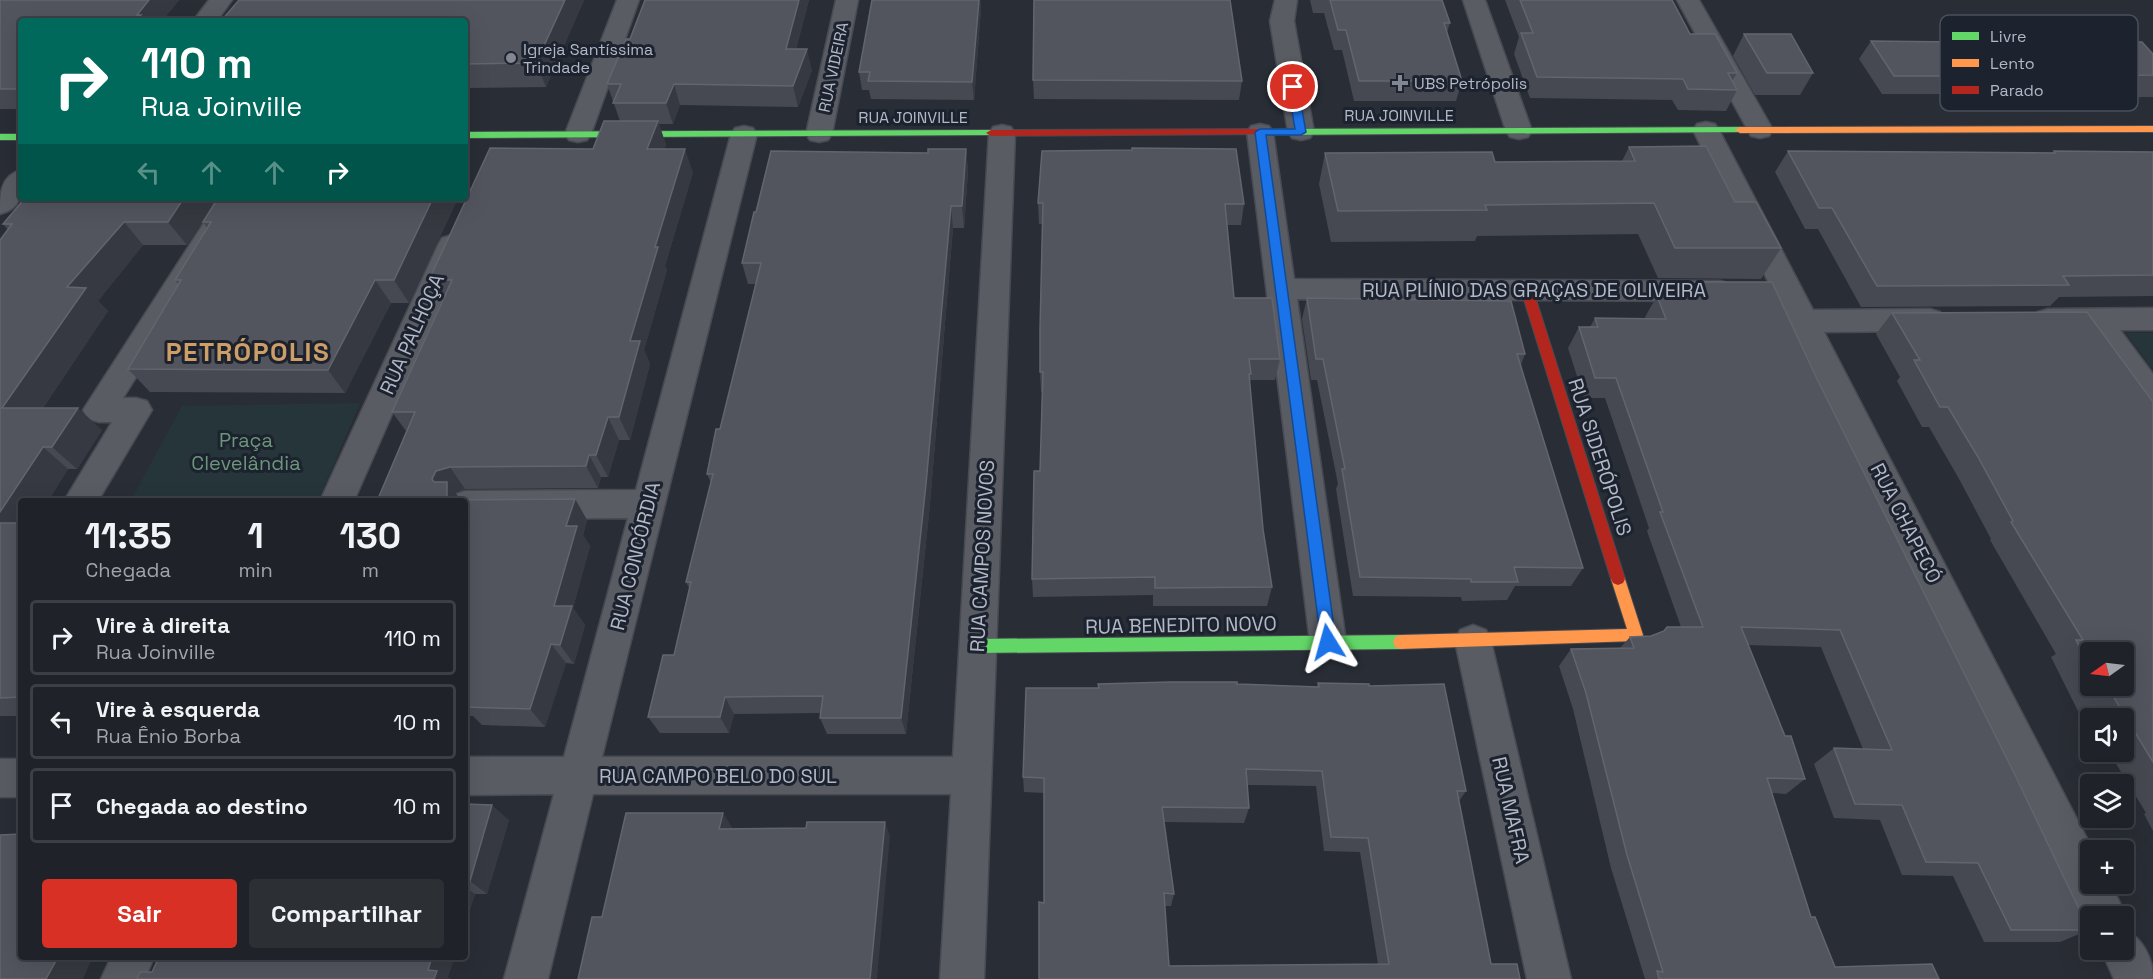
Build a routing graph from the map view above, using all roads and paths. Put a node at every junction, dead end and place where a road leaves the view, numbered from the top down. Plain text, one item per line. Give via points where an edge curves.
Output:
1 (221, 0) edge
2 (628, 0) edge
3 (846, 0) edge
4 (1286, 0) edge
5 (1474, 0) edge
6 (1688, 0) edge
7 (207, 18) edge
8 (2153, 129) edge
9 (1706, 130) junction
10 (1760, 130) junction
11 (1519, 131) junction
12 (1260, 132) junction
13 (1301, 132) junction
14 (1002, 133) junction
15 (578, 134) junction
16 (744, 134) junction
17 (819, 134) junction
18 (468, 135) edge
19 (502, 135) junction
20 (0, 137) edge
21 (18, 137) edge
22 (487, 167) edge
23 (18, 183) edge
24 (232, 201) edge
25 (0, 205) edge
26 (463, 221) edge
27 (1281, 289) junction
28 (1527, 290) junction
29 (1768, 291) junction
30 (1956, 320) edge
31 (2027, 320) edge
32 (2097, 320) junction
33 (2153, 320) edge
34 (1803, 321) junction
35 (2153, 397) edge
36 (83, 498) edge
37 (338, 498) edge
38 (648, 504) junction
39 (468, 505) edge
40 (1636, 635) joint
41 (1473, 641) junction
42 (1328, 642) junction
43 (977, 646) junction
44 (971, 775) junction
45 (468, 776) edge
46 (579, 776) junction
47 (0, 778) edge
48 (18, 778) edge
49 (2100, 906) edge
50 (132, 960) edge
51 (2127, 960) edge
52 (123, 979) edge
53 (526, 979) edge
54 (962, 979) edge
55 (1549, 979) edge
56 (2137, 979) edge

1 - 7 street
2 - 15 street
3 - 17 street, RUA VIDEIRA
4 - 13 street via 1282,21
5 - 11 street
6 - 10 street
8 - 10 street, RUA JOINVILLE
9 - 10 street, RUA JOINVILLE
9 - 11 street, RUA JOINVILLE
9 - 29 street, RUA CHAPECÓ
11 - 13 street, RUA JOINVILLE
12 - 13 street, RUA JOINVILLE
12 - 14 street, RUA JOINVILLE
12 - 27 street
14 - 17 street, RUA JOINVILLE
14 - 43 street, RUA CAMPOS NOVOS
15 - 16 street, RUA JOINVILLE
15 - 19 street, RUA JOINVILLE
16 - 17 street, RUA JOINVILLE
16 - 38 street, RUA CONCÓRDIA
18 - 19 street, RUA JOINVILLE
19 - 22 street
20 - 21 street
23 - 25 street
24 - 36 street via 99,410 136,410
26 - 37 street, RUA PALHOÇA
27 - 28 street, RUA PLÍNIO DAS GRAÇAS DE OLIVEIRA
27 - 42 street
28 - 29 street, RUA PLÍNIO DAS GRAÇAS DE OLIVEIRA
28 - 40 street, RUA SIDERÓPOLIS
29 - 34 street, RUA CHAPECÓ
30 - 34 street
31 - 32 street
32 - 33 street
32 - 35 street
34 - 49 street, RUA CHAPECÓ
38 - 39 street
38 - 46 street, RUA CONCÓRDIA
40 - 41 street, RUA BENEDITO NOVO
41 - 42 street, RUA BENEDITO NOVO
41 - 55 street, RUA MAFRA
42 - 43 street, RUA BENEDITO NOVO
43 - 44 street, RUA CAMPOS NOVOS
44 - 46 street, RUA CAMPO BELO DO SUL
44 - 54 street, RUA CAMPOS NOVOS
45 - 46 street, RUA CAMPO BELO DO SUL
46 - 53 street, RUA CONCÓRDIA
47 - 48 street
50 - 52 street
51 - 56 street

